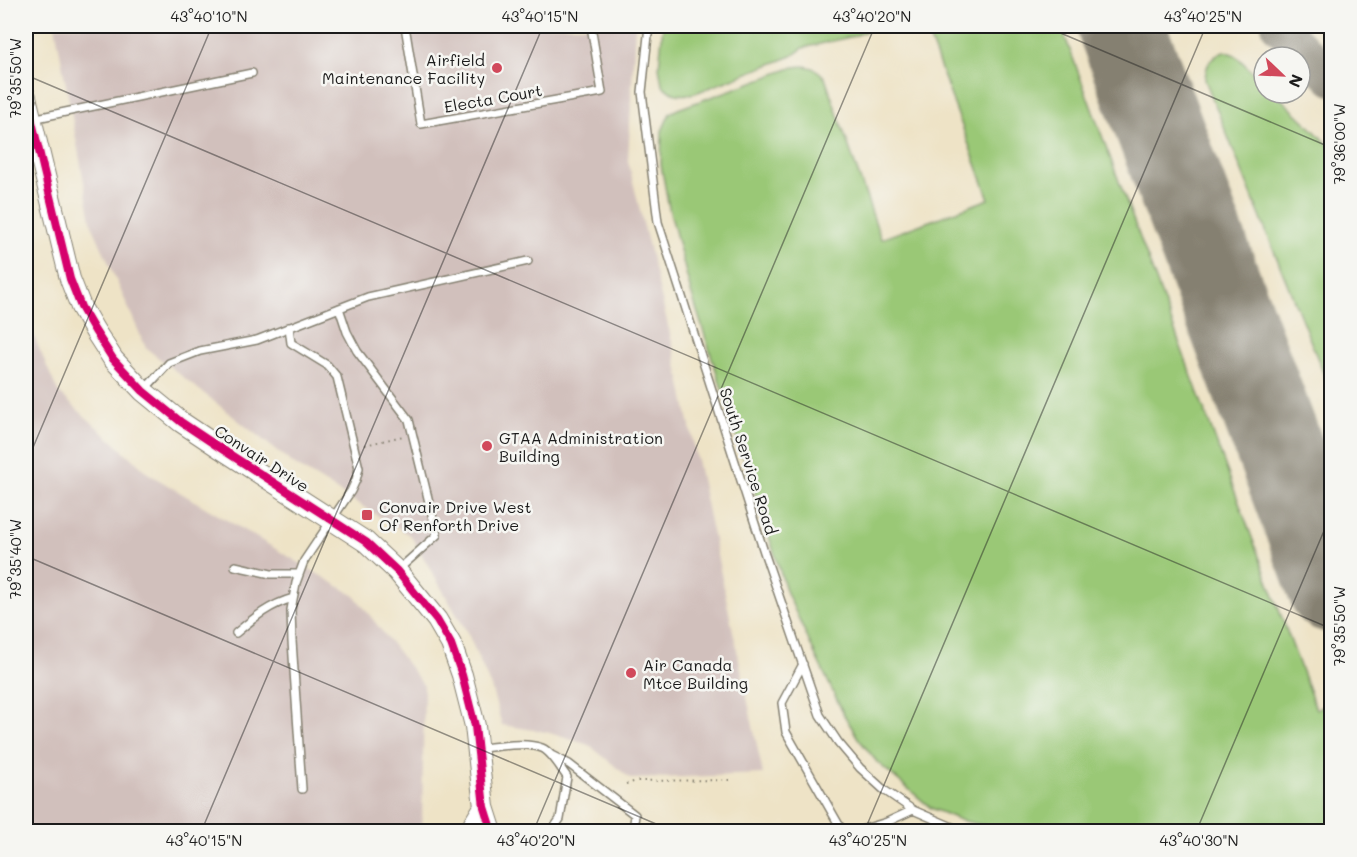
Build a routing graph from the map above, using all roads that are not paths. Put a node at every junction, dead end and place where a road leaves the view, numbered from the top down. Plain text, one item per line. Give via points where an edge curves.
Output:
1 (405, 26) edge
2 (591, 26) edge
3 (649, 26) edge
4 (252, 73) dead end
5 (26, 97) edge
6 (31, 120) junction
7 (528, 261) dead end
8 (339, 308) junction
9 (289, 327) junction
10 (143, 391) junction
11 (333, 520) junction
12 (235, 566) dead end
13 (397, 571) junction
14 (299, 574) junction
15 (293, 598) junction
16 (236, 633) dead end
17 (803, 664) junction
18 (478, 748) junction
19 (550, 755) junction
20 (302, 789) dead end
21 (484, 807) junction
22 (913, 810) junction
23 (472, 831) edge
24 (492, 831) edge
25 (551, 831) edge
26 (584, 831) edge
27 (843, 831) edge
28 (854, 831) edge
29 (964, 831) edge

1 - 2 lane, Electa Court via 421,124 602,92
3 - 17 lane, South Service Road via 642,92 658,222
4 - 6 lane
5 - 6 street, Convair Drive
6 - 10 street, Convair Drive via 70,279 81,307 113,359
7 - 8 lane via 368,297
8 - 9 lane
8 - 13 lane via 357,351 409,420 437,534
9 - 10 lane via 257,340 200,351 169,363
9 - 11 lane via 291,343 327,365 337,377 358,457 356,480
10 - 11 street, Convair Drive via 181,422
11 - 13 street, Convair Drive via 366,542
11 - 14 lane
12 - 14 lane via 271,574
13 - 18 street, Convair Drive via 437,620 451,644
14 - 15 lane
15 - 16 lane via 276,602
15 - 20 lane via 292,641
17 - 22 lane, South Service Road via 820,715 838,742 884,790
17 - 27 lane via 782,703 786,732
18 - 19 lane via 515,745 543,748
18 - 21 street, Convair Drive
19 - 25 lane via 567,777 560,819
19 - 26 lane via 569,764 635,815 633,831
21 - 23 street
21 - 24 street, Convair Drive
22 - 28 lane
22 - 29 lane, South Service Road

